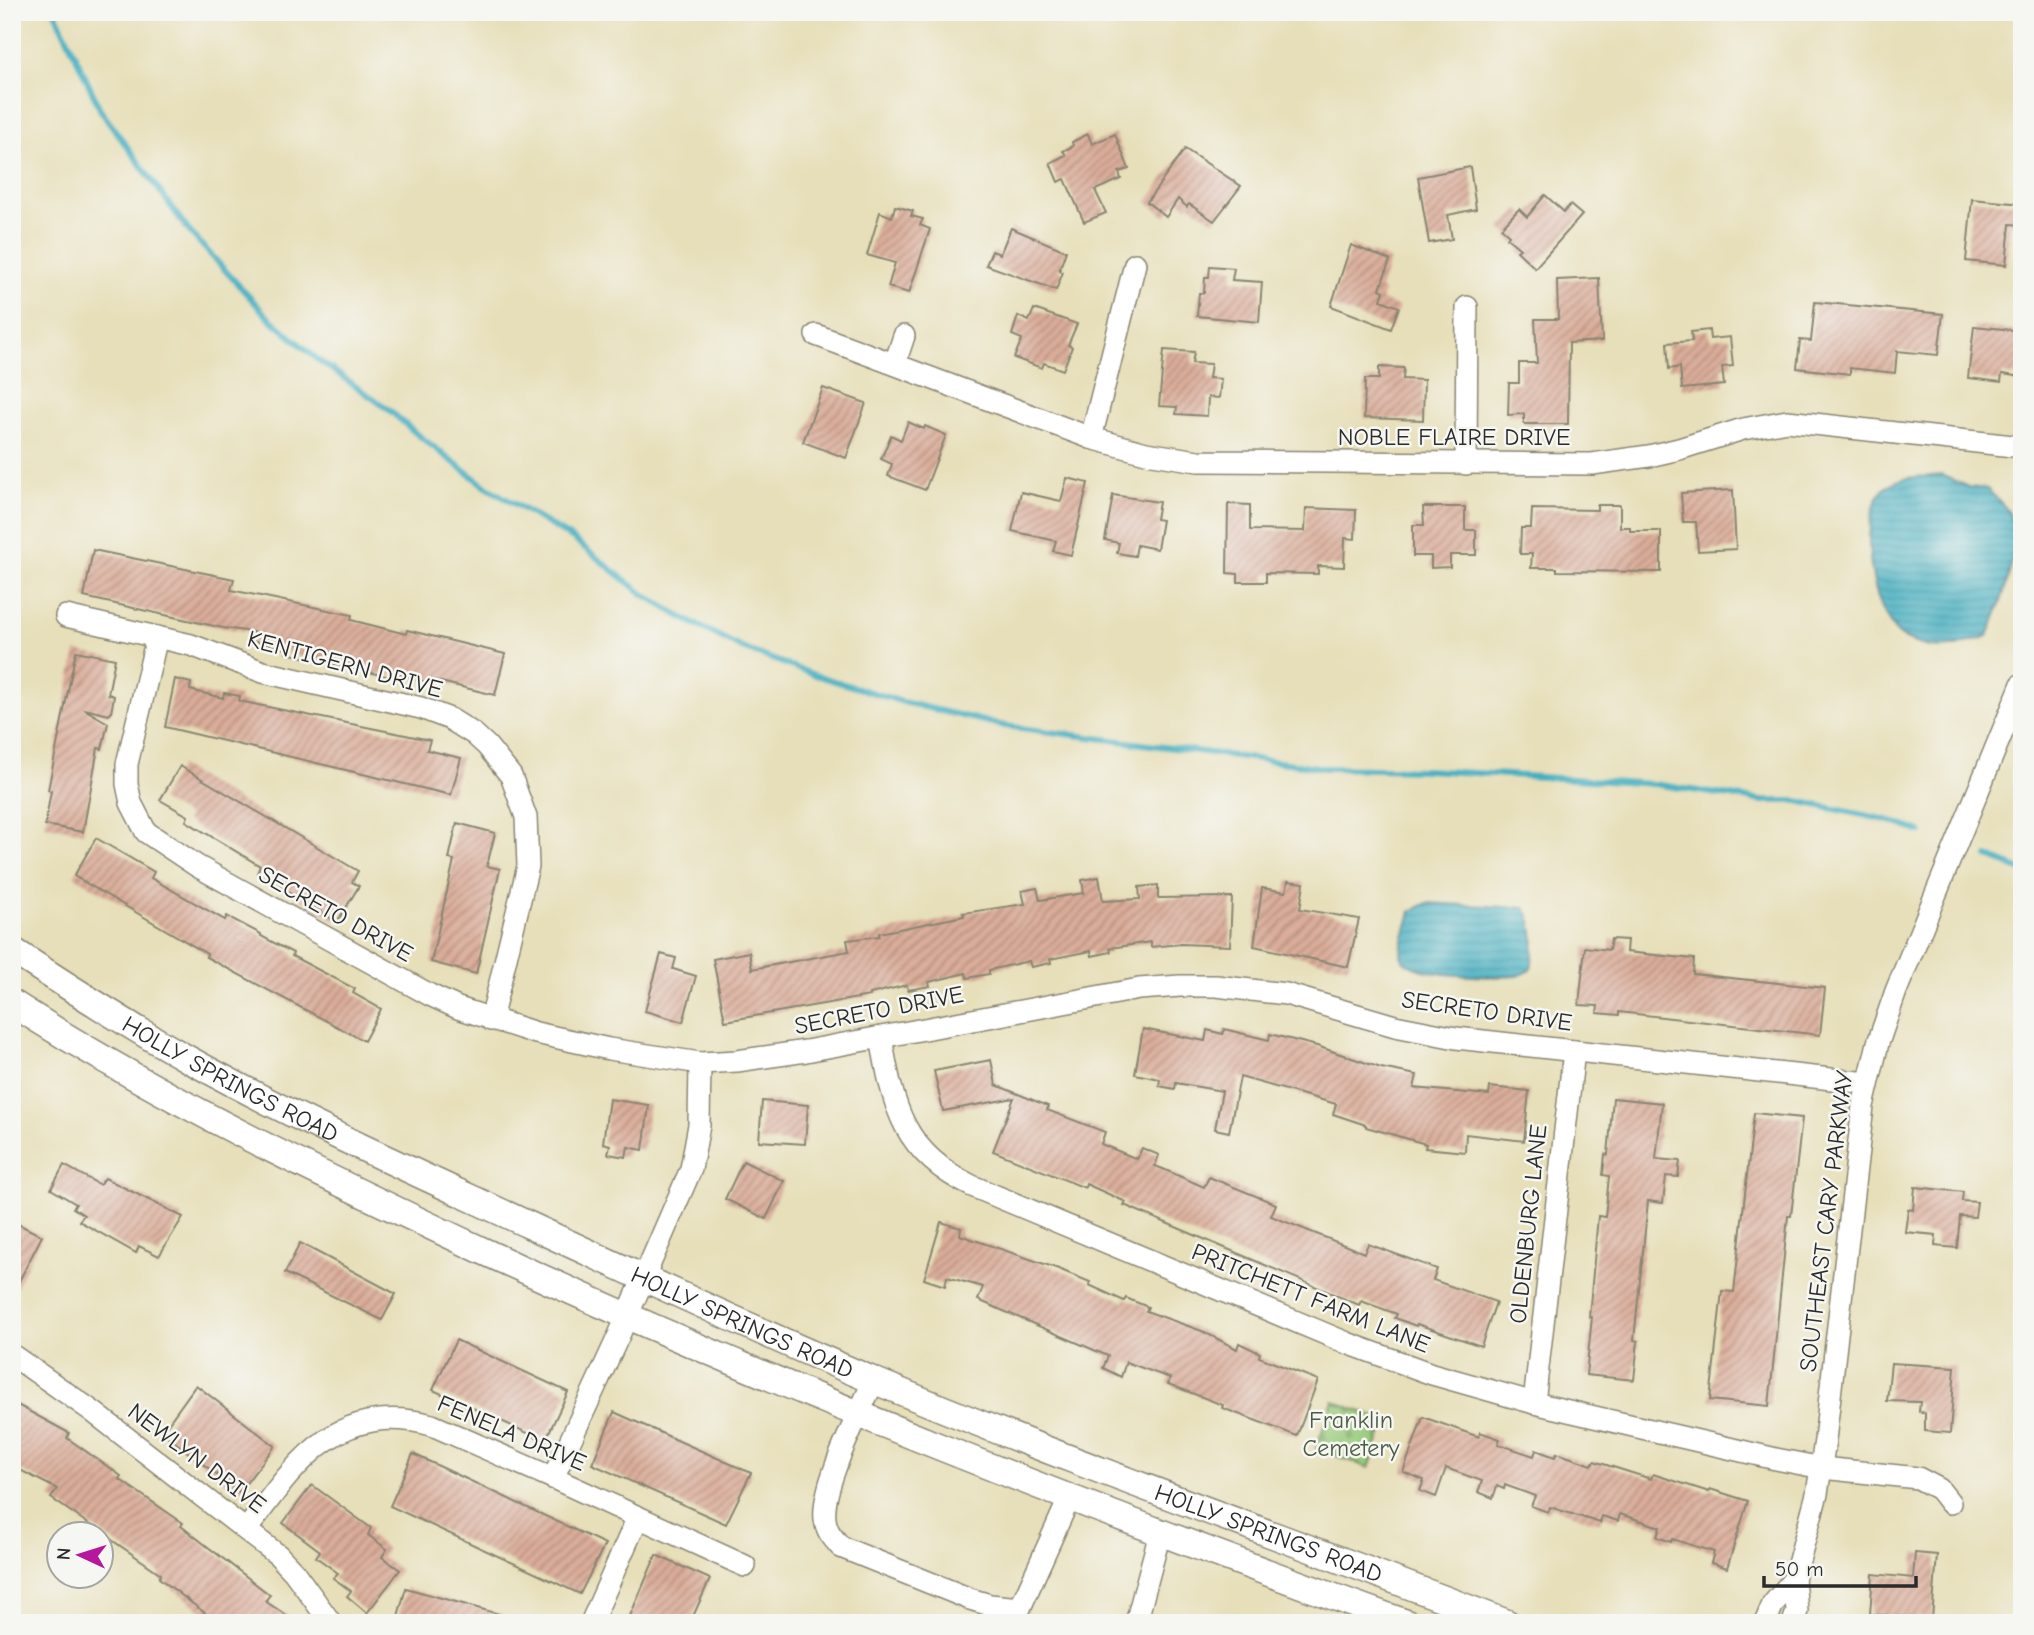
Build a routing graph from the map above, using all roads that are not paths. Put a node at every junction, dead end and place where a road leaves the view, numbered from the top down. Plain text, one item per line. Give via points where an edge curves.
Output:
1 (1135, 264) dead end
2 (1467, 307) dead end
3 (816, 335) dead end
4 (904, 336) dead end
5 (895, 363) junction
6 (1091, 438) junction
7 (2022, 447) edge
8 (1465, 464) junction
9 (66, 616) dead end
10 (157, 637) junction
11 (2022, 684) edge
12 (12, 950) edge
13 (12, 1003) edge
14 (491, 1020) junction
15 (881, 1037) junction
16 (1574, 1051) junction
17 (700, 1063) junction
18 (1868, 1083) junction
19 (643, 1277) junction
20 (626, 1317) junction
21 (12, 1354) edge
22 (874, 1380) junction
23 (1534, 1403) junction
24 (859, 1414) junction
25 (1822, 1468) junction
26 (554, 1478) junction
27 (1069, 1499) junction
28 (1950, 1503) dead end
29 (638, 1517) junction
30 (247, 1529) junction
31 (1160, 1533) junction
32 (745, 1566) dead end
33 (1794, 1579) junction
34 (331, 1623) edge
35 (591, 1623) edge
36 (1136, 1623) edge
37 (1406, 1623) edge
38 (1507, 1623) edge
39 (1765, 1623) edge
40 (1793, 1623) edge

1 - 6 street
2 - 8 street
3 - 5 street, NOBLE FLAIRE DRIVE
4 - 5 street
5 - 6 street, NOBLE FLAIRE DRIVE
6 - 8 street, NOBLE FLAIRE DRIVE via 1146,453 1209,462
7 - 8 street, NOBLE FLAIRE DRIVE via 1787,421 1620,461
9 - 10 street, KENTIGERN DRIVE
10 - 14 street, SECRETO DRIVE via 127,764 131,803 146,832 237,890 430,995
10 - 14 street, KENTIGERN DRIVE via 263,672 421,708 474,734 499,758 519,792 526,817 528,866
11 - 18 street, SOUTHEAST CARY PARKWAY via 1896,991
12 - 19 main road, HOLLY SPRINGS ROAD via 190,1060 360,1146
13 - 20 main road, HOLLY SPRINGS ROAD via 226,1127
14 - 17 street, SECRETO DRIVE via 609,1049
15 - 16 street, SECRETO DRIVE via 1139,989 1216,986 1286,994 1426,1033
15 - 17 street, SECRETO DRIVE via 760,1058
15 - 23 street, PRITCHETT FARM LANE via 887,1070 911,1137 950,1175 1347,1343
16 - 18 street, SECRETO DRIVE
16 - 23 street, OLDENBURG LANE
17 - 19 street via 699,1125 691,1169
18 - 25 street, SOUTHEAST CARY PARKWAY
19 - 20 street
19 - 22 main road, HOLLY SPRINGS ROAD
20 - 24 main road, HOLLY SPRINGS ROAD
20 - 26 street
21 - 30 street, NEWLYN DRIVE
22 - 24 street
22 - 38 main road, HOLLY SPRINGS ROAD
23 - 25 street, PRITCHETT FARM LANE
24 - 27 main road, HOLLY SPRINGS ROAD
24 - 27 street via 828,1486 825,1520 830,1536 841,1547 970,1599 1020,1608
25 - 28 street, PRITCHETT FARM LANE via 1918,1478 1938,1489
25 - 33 street, SOUTHEAST CARY PARKWAY
26 - 29 street, FENELA DRIVE
26 - 30 street, FENELA DRIVE via 432,1425 387,1419 344,1430 308,1452
27 - 31 main road, HOLLY SPRINGS ROAD
29 - 32 street, FENELA DRIVE
29 - 35 street
30 - 34 street, NEWLYN DRIVE via 294,1572
31 - 36 street
31 - 37 main road, HOLLY SPRINGS ROAD
33 - 39 street, SOUTHEAST CARY PARKWAY via 1773,1604
33 - 40 street, SOUTHEAST CARY PARKWAY via 1797,1611

